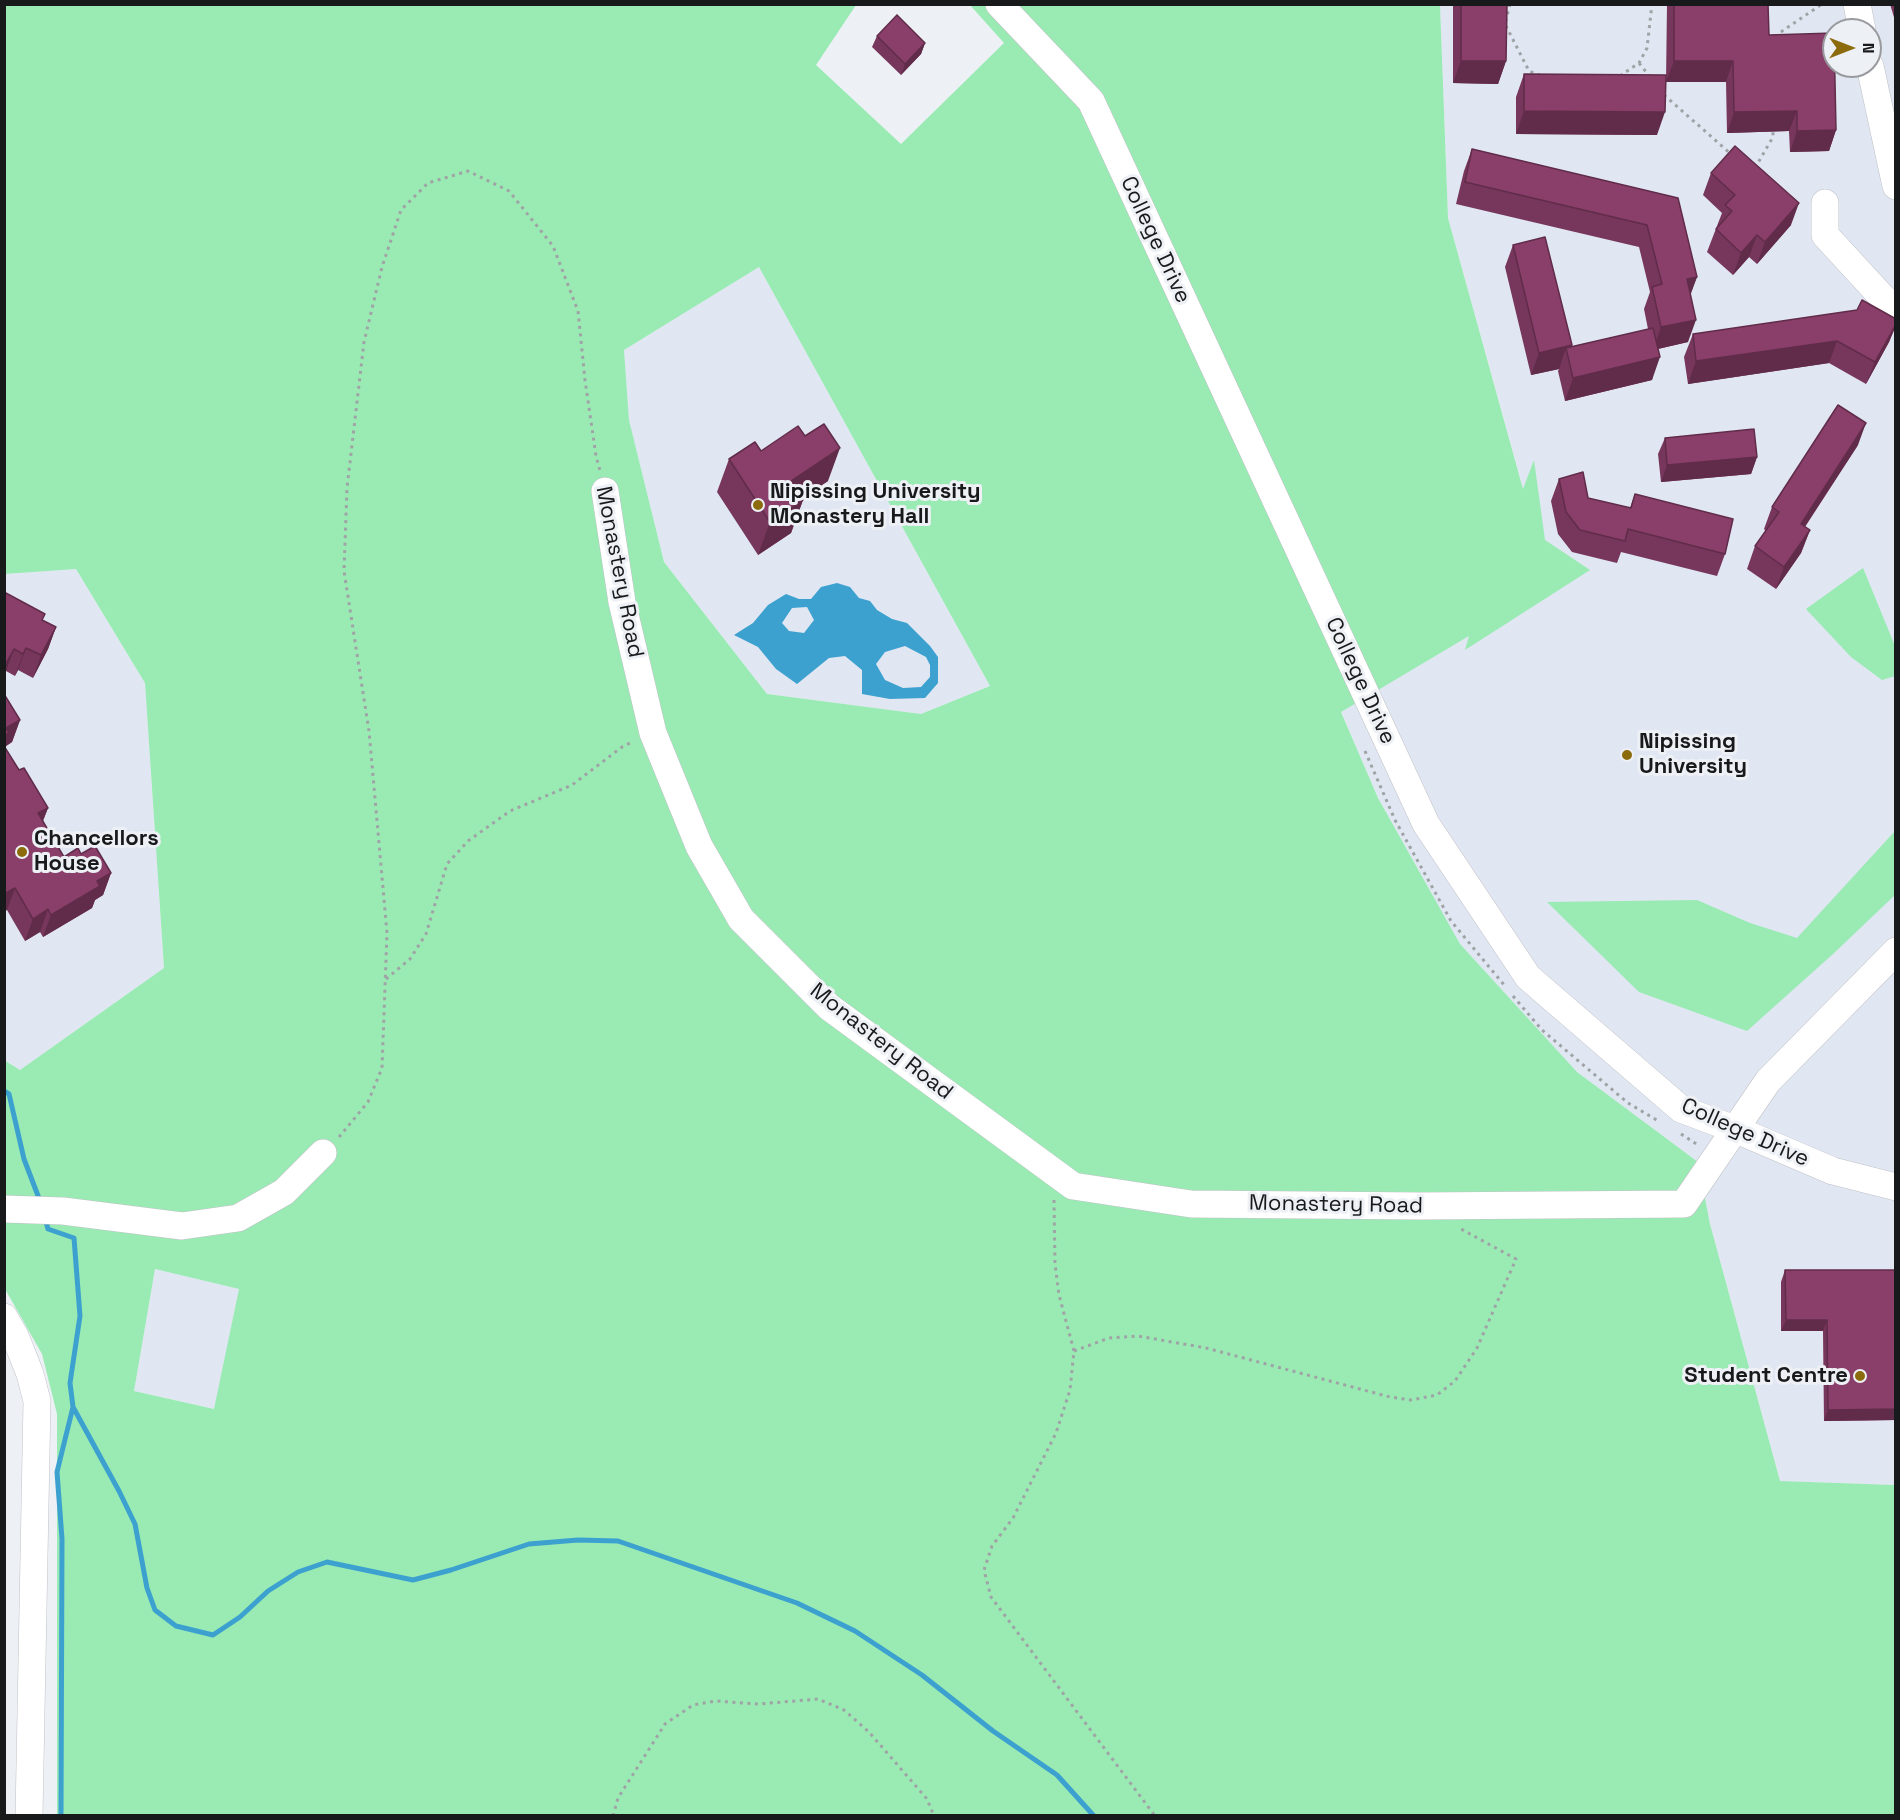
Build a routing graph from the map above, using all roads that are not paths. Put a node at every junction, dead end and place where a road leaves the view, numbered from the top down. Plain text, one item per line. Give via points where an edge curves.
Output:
1 (999, 4) edge
2 (1873, 78) edge
3 (1896, 186) edge
4 (1825, 203) dead end
5 (1896, 312) edge
6 (605, 491) road end
7 (1896, 951) edge
8 (1737, 1130) junction
9 (323, 1153) road end
10 (1896, 1187) edge
11 (4, 1209) edge
12 (4, 1317) edge
13 (29, 1815) edge

1 - 8 street, College Drive via 1091,101 1426,825 1528,977 1682,1109
2 - 3 street
4 - 5 street via 1825,235
6 - 8 street, Monastery Road via 622,602 653,733 699,846 741,919 829,1007 1073,1186 1191,1204 1684,1204
7 - 8 street via 1768,1081
8 - 10 street, College Drive via 1833,1171
9 - 11 street via 284,1192 238,1218 182,1226 63,1211
12 - 13 street via 30,1374 37,1401

